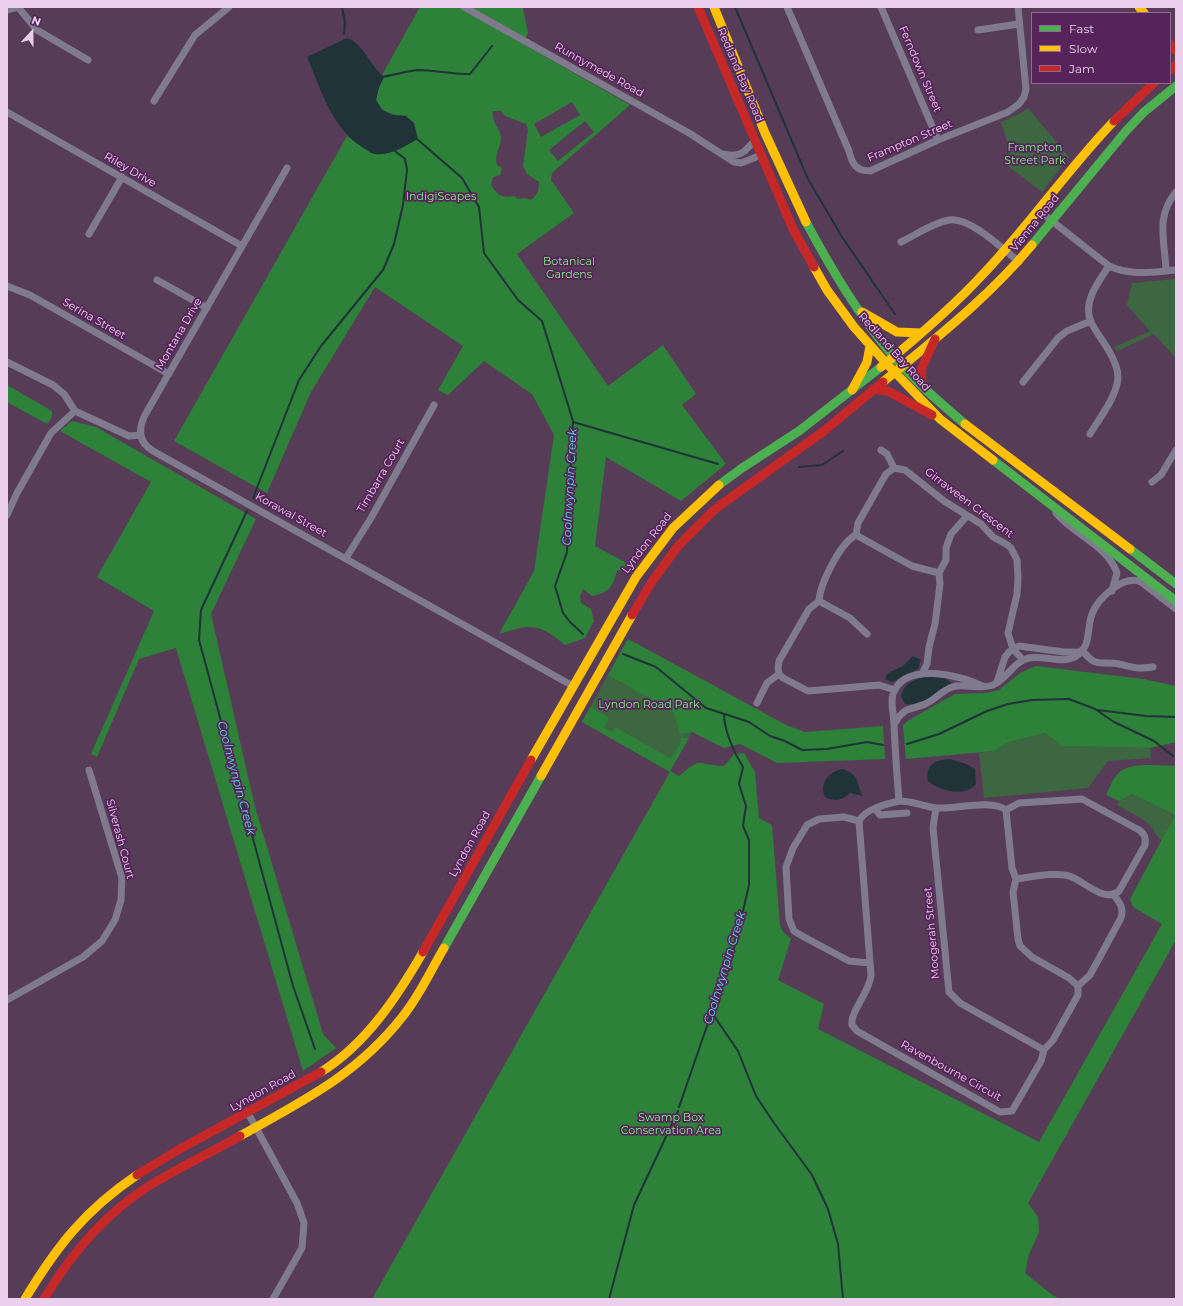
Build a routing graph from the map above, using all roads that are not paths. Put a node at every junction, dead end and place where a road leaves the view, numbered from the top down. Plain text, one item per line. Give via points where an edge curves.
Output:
1 (18, 7) edge
2 (229, 7) edge
3 (464, 7) edge
4 (698, 7) edge
5 (714, 7) edge
6 (787, 7) edge
7 (881, 7) edge
8 (1018, 7) edge
9 (7, 10) edge
10 (1019, 24) junction
11 (978, 30) dead end
12 (1031, 57) edge
13 (1024, 59) junction
14 (88, 60) dead end
15 (1153, 84) edge
16 (1176, 86) edge
17 (154, 101) dead end
18 (7, 112) edge
19 (938, 140) junction
20 (771, 143) junction
21 (758, 148) junction
22 (721, 153) junction
23 (287, 168) dead end
24 (122, 177) junction
25 (1176, 192) edge
26 (1038, 210) junction
27 (1052, 221) junction
28 (89, 234) dead end
29 (901, 242) dead end
30 (242, 246) junction
31 (1005, 251) junction
32 (1019, 262) junction
33 (1109, 266) junction
34 (1176, 270) edge
35 (1166, 271) junction
36 (157, 280) dead end
37 (7, 286) edge
38 (207, 308) junction
39 (858, 310) junction
40 (1091, 321) junction
41 (921, 333) junction
42 (935, 340) junction
43 (870, 346) junction
44 (894, 356) junction
45 (7, 362) edge
46 (886, 363) junction
47 (902, 364) junction
48 (894, 372) junction
49 (169, 374) junction
50 (1023, 382) dead end
51 (922, 384) junction
52 (873, 389) junction
53 (852, 390) junction
54 (434, 405) dead end
55 (75, 411) junction
56 (940, 419) junction
57 (1090, 434) dead end
58 (140, 435) junction
59 (881, 450) dead end
60 (1176, 450) edge
61 (894, 468) junction
62 (1152, 482) dead end
63 (1046, 501) junction
64 (7, 515) edge
65 (967, 516) junction
66 (856, 535) junction
67 (346, 558) junction
68 (939, 573) junction
69 (1176, 584) edge
70 (1112, 591) junction
71 (819, 601) junction
72 (1176, 601) edge
73 (1176, 609) edge
74 (867, 634) dead end
75 (1013, 649) junction
76 (1081, 651) junction
77 (1023, 660) junction
78 (927, 664) junction
79 (1153, 667) dead end
80 (934, 673) junction
81 (779, 674) junction
82 (922, 674) junction
83 (996, 683) junction
84 (573, 686) junction
85 (982, 686) junction
86 (895, 690) junction
87 (587, 694) junction
88 (757, 703) dead end
89 (892, 706) junction
90 (905, 711) junction
91 (894, 723) junction
92 (89, 770) dead end
93 (898, 801) junction
94 (936, 808) junction
95 (875, 809) junction
96 (1006, 810) junction
97 (907, 814) dead end
98 (858, 821) junction
99 (1016, 879) junction
100 (1114, 895) junction
101 (870, 963) junction
102 (1078, 986) junction
103 (7, 1000) edge
104 (1044, 1050) junction
105 (248, 1113) junction
106 (256, 1128) junction
107 (25, 1299) edge
108 (44, 1299) edge
109 (273, 1299) edge

1 - 9 street
1 - 14 street via 37,30
2 - 17 street via 195,35
3 - 22 street, Runnymede Road
4 - 21 main road, Redland Bay Road
5 - 20 main road, Redland Bay Road
6 - 19 street, Frampton Street via 855,167 862,171 870,171
7 - 19 street, Ferndown Street
8 - 10 street, Frampton Street
10 - 11 street
10 - 13 street, Frampton Street
12 - 13 street
13 - 19 street, Frampton Street via 1026,88 1019,104 1008,112
15 - 26 main road, Vienna Road via 1099,136
16 - 27 main road, Vienna Road via 1144,112 1126,131
18 - 24 street, Riley Drive
20 - 21 main road
20 - 39 main road, Redland Bay Road via 810,231
21 - 22 street, Runnymede Road via 737,156
21 - 22 street, Runnymede Road via 741,163 734,162
21 - 43 main road, Redland Bay Road via 803,248 828,290
23 - 30 street, Montana Drive
24 - 28 street
24 - 30 street, Riley Drive
25 - 35 street via 1168,202 1162,219
26 - 27 street
26 - 31 main road, Vienna Road
27 - 32 main road, Vienna Road
27 - 33 street
29 - 31 street via 941,222 960,220
30 - 38 street, Montana Drive
31 - 32 street
31 - 41 main road, Vienna Road via 962,297
32 - 42 main road, Vienna Road
33 - 35 street via 1132,273
33 - 40 street via 1089,303
34 - 35 street
36 - 38 street
37 - 49 street, Serina Street via 30,296
38 - 49 street, Montana Drive
39 - 41 main road via 894,332 909,335
39 - 44 main road, Redland Bay Road
40 - 50 street via 1058,338
40 - 57 street via 1115,361 1118,376 1115,390
41 - 44 main road, Vienna Road
42 - 47 main road, Vienna Road
42 - 51 main road via 921,370
43 - 46 main road, Redland Bay Road
43 - 53 main road via 867,362
44 - 46 main road, Lyndon Road
44 - 47 main road, Redland Bay Road
45 - 55 street via 53,385 64,394
46 - 48 main road, Redland Bay Road
46 - 53 main road, Lyndon Road
47 - 48 main road
47 - 51 main road, Redland Bay Road
48 - 52 main road
48 - 56 main road, Redland Bay Road
49 - 58 street, Montana Drive via 145,415
51 - 69 main road, Redland Bay Road via 951,412 985,439
52 - 56 main road via 888,391
52 - 87 main road via 806,446 727,499 683,541 644,593
53 - 84 main road, Lyndon Road via 796,433 734,474 684,516 638,573
54 - 67 street, Timbarra Court
55 - 58 street via 129,436
55 - 64 street via 50,433
56 - 63 main road, Redland Bay Road
58 - 67 street, Korawal Street via 149,448
59 - 61 street via 887,454
60 - 62 street via 1161,475
61 - 65 street, Girraween Crescent via 906,470
61 - 66 street via 886,474 858,523
63 - 70 street via 1063,522 1111,559 1117,573
63 - 72 main road, Redland Bay Road
65 - 68 street via 951,534 946,548 946,560
65 - 75 street, Girraween Crescent via 1006,544 1017,560 1017,594 1008,633
66 - 68 street via 912,566
66 - 71 street via 846,542 840,552 822,586
67 - 84 street, Korawal Street
68 - 78 street via 940,584
70 - 73 street via 1126,581 1136,580
70 - 76 street via 1095,608 1088,640
71 - 74 street via 850,618
71 - 81 street via 809,609 779,661
75 - 76 street via 1029,646 1064,652
75 - 77 street, Girraween Crescent
75 - 83 street via 1005,657
76 - 77 street via 1071,659 1037,657
76 - 79 street via 1096,663 1119,664 1139,669
77 - 83 street
78 - 80 street
78 - 82 street
80 - 82 street
80 - 85 street
81 - 86 street via 808,691 879,685
81 - 88 street via 767,683
82 - 86 street via 902,682
83 - 85 street
84 - 87 main road
84 - 105 main road, Lyndon Road via 394,1001 354,1045 325,1070
85 - 90 street via 954,686 926,704
86 - 89 street
87 - 106 main road via 404,1015 377,1047 349,1071
89 - 90 street
89 - 91 street
90 - 91 street
91 - 93 street
92 - 103 street, Silverash Court via 122,878 121,900 115,920 102,941 83,957
93 - 94 street via 916,802
93 - 95 street
94 - 96 street via 995,805
94 - 104 street, Moogerah Street via 933,828 949,992 960,1003
95 - 97 street via 880,814
95 - 98 street
96 - 99 street via 1012,868
96 - 100 street via 1019,803 1082,799 1144,833 1145,845 1119,891
98 - 101 street, Ravenbourne Circuit
98 - 101 street via 844,817 819,819 807,825 793,848 786,867 789,920 794,931 804,938 848,961
99 - 100 street via 1062,874 1073,877 1105,895
99 - 102 street via 1014,892 1020,946 1032,957
100 - 102 street via 1123,912 1121,918 1090,975
101 - 104 street, Ravenbourne Circuit via 870,982 852,1019 854,1028 1000,1112 1012,1111 1016,1107 1041,1061
102 - 104 street, Ravenbourne Circuit via 1078,995 1053,1040
105 - 106 street
105 - 107 main road, Lyndon Road via 149,1167 101,1201 58,1247
106 - 108 main road via 149,1186 123,1204 86,1238 61,1270
106 - 109 street via 297,1202 304,1223 302,1248

